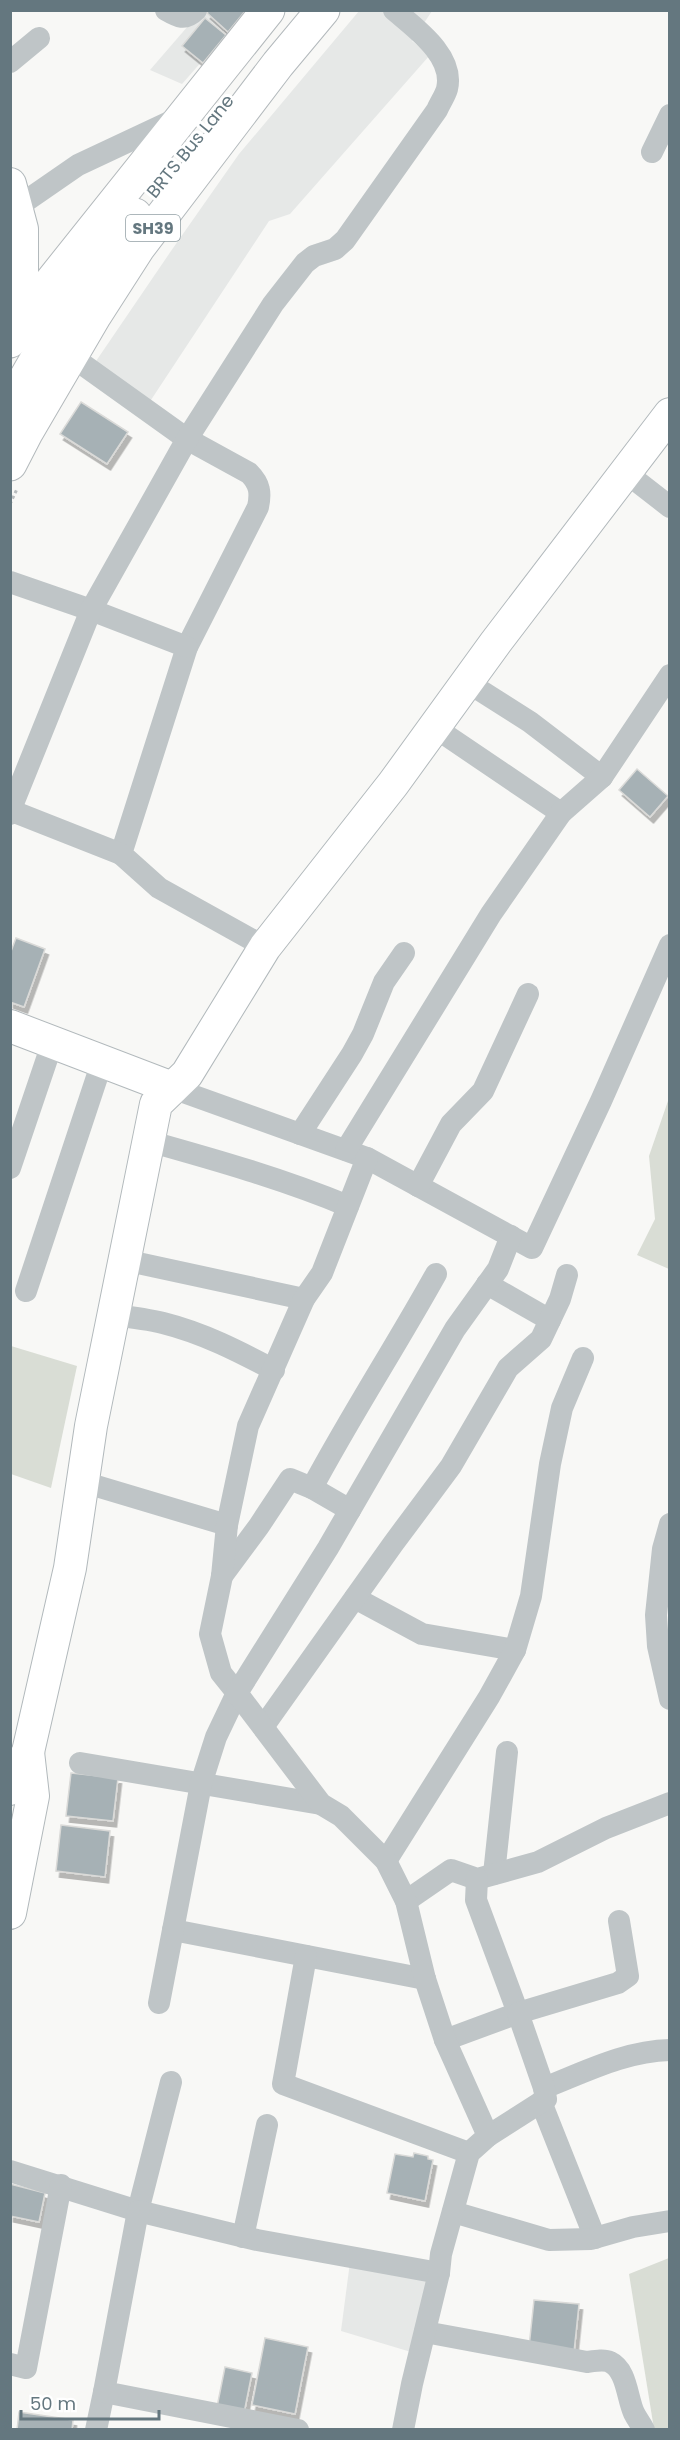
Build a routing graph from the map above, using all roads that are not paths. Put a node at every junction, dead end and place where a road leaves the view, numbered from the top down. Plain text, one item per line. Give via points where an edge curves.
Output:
1 (166, 10) edge
2 (196, 10) edge
3 (268, 10) edge
4 (300, 10) edge
5 (323, 10) edge
6 (394, 10) edge
7 (39, 38) dead end
8 (10, 62) edge
9 (669, 115) edge
10 (181, 117) junction
11 (652, 152) dead end
12 (13, 201) edge
13 (28, 311) junction
14 (10, 341) edge
15 (60, 346) junction
16 (10, 408) edge
17 (669, 414) edge
18 (187, 439) junction
19 (10, 464) edge
20 (625, 472) junction
21 (669, 507) edge
22 (10, 582) edge
23 (91, 610) junction
24 (187, 647) junction
25 (669, 675) edge
26 (467, 682) junction
27 (434, 727) junction
28 (602, 777) junction
29 (11, 812) edge
30 (561, 813) junction
31 (121, 854) junction
32 (669, 945) edge
33 (265, 947) junction
34 (404, 952) dead end
35 (528, 994) dead end
36 (10, 1026) edge
37 (53, 1041) junction
38 (102, 1062) junction
39 (172, 1089) junction
40 (300, 1134) junction
41 (148, 1141) junction
42 (346, 1150) junction
43 (367, 1158) junction
44 (10, 1168) edge
45 (418, 1186) junction
46 (348, 1206) junction
47 (512, 1236) junction
48 (124, 1260) junction
49 (436, 1274) dead end
50 (567, 1275) dead end
51 (487, 1284) junction
52 (26, 1291) dead end
53 (304, 1299) junction
54 (113, 1315) junction
55 (550, 1320) junction
56 (583, 1358) dead end
57 (274, 1370) junction
58 (82, 1482) junction
59 (312, 1488) junction
60 (350, 1510) junction
61 (669, 1524) edge
62 (226, 1525) junction
63 (222, 1576) junction
64 (355, 1598) junction
65 (515, 1650) junction
66 (237, 1693) junction
67 (669, 1700) edge
68 (263, 1727) junction
69 (19, 1750) edge
70 (507, 1752) dead end
71 (80, 1762) dead end
72 (201, 1784) junction
73 (10, 1789) edge
74 (669, 1803) edge
75 (321, 1804) junction
76 (386, 1861) junction
77 (485, 1876) junction
78 (406, 1901) junction
79 (10, 1913) edge
80 (619, 1921) dead end
81 (173, 1930) junction
82 (306, 1956) junction
83 (424, 1979) junction
84 (159, 2003) dead end
85 (518, 2013) junction
86 (445, 2040) junction
87 (669, 2050) edge
88 (171, 2082) dead end
89 (543, 2095) junction
90 (267, 2125) dead end
91 (488, 2136) junction
92 (469, 2153) junction
93 (10, 2170) edge
94 (61, 2185) junction
95 (138, 2211) junction
96 (453, 2212) junction
97 (669, 2220) edge
98 (243, 2237) junction
99 (595, 2238) junction
100 (439, 2273) junction
101 (425, 2332) junction
102 (10, 2364) edge
103 (104, 2392) junction
104 (96, 2430) edge
105 (298, 2430) edge
106 (403, 2430) edge
107 (644, 2430) edge

1 - 2 street via 183,18
3 - 10 main road, SH39
4 - 15 main road, BRTS Bus Lane via 142,205 69,305
5 - 15 main road, SH39
6 - 18 street via 435,49 446,68 447,88 437,110 345,240 305,263 273,304
7 - 8 street
9 - 11 street
10 - 12 street via 78,165
10 - 13 main road, SH39
12 - 13 street via 22,229 22,280
13 - 14 main road, SH39
13 - 15 street
15 - 16 main road, BRTS Bus Lane via 30,369
15 - 18 street
15 - 19 main road, SH39
17 - 20 street
18 - 23 street
18 - 24 street via 249,474 260,489 258,507
20 - 21 street
20 - 26 street
22 - 23 street
23 - 24 street
23 - 29 street
24 - 31 street
25 - 28 street
26 - 27 street
26 - 28 street via 530,722
27 - 30 street
27 - 33 street
28 - 30 street
29 - 31 street
30 - 42 street via 491,914
31 - 33 street via 159,888
32 - 47 street via 532,1248
33 - 39 street via 187,1074
34 - 40 street via 384,982 352,1054
35 - 45 street via 483,1091 451,1124
36 - 37 street
37 - 38 street
37 - 44 street
38 - 39 street
38 - 52 street
39 - 40 street
39 - 41 street via 156,1104
40 - 42 street
41 - 46 street via 237,1165
41 - 48 street
42 - 43 street
43 - 45 street
43 - 46 street
45 - 47 street
46 - 53 street via 322,1273
47 - 51 street
48 - 53 street
48 - 54 street
49 - 59 street
50 - 55 street
51 - 55 street
51 - 60 street via 455,1329
53 - 57 street
54 - 57 street via 162,1322 198,1333
54 - 58 street
55 - 64 street via 541,1339 508,1368 451,1466
56 - 65 street via 562,1408 531,1596
57 - 62 street via 248,1426
58 - 62 street
58 - 69 street via 70,1568
59 - 60 street
59 - 63 street via 290,1479
60 - 66 street
61 - 67 street via 656,1615
62 - 63 street
63 - 66 street via 210,1634 221,1673
64 - 65 street via 422,1634
64 - 68 street
65 - 76 street
66 - 68 street
66 - 72 street via 216,1737
68 - 75 street
69 - 73 street
69 - 79 street via 33,1797
70 - 77 street
71 - 72 street
72 - 75 street
72 - 81 street
74 - 77 street via 606,1828 538,1862
75 - 76 street via 341,1816
76 - 78 street
77 - 78 street via 451,1870
77 - 85 street via 476,1900
78 - 83 street
80 - 85 street via 628,1976 618,1983
81 - 82 street
81 - 84 street
82 - 83 street
82 - 92 street via 283,2084
83 - 86 street
85 - 86 street
85 - 89 street
86 - 91 street
87 - 89 street via 652,2050 611,2061
88 - 95 street
89 - 91 street
89 - 99 street
90 - 98 street
91 - 92 street
92 - 96 street
93 - 94 street
94 - 95 street
94 - 102 street via 26,2368
95 - 98 street
95 - 103 street
96 - 99 street via 549,2240
96 - 100 street
97 - 99 street
98 - 100 street
100 - 101 street
101 - 106 street
101 - 107 street via 587,2362 612,2363
103 - 104 street
103 - 105 street

